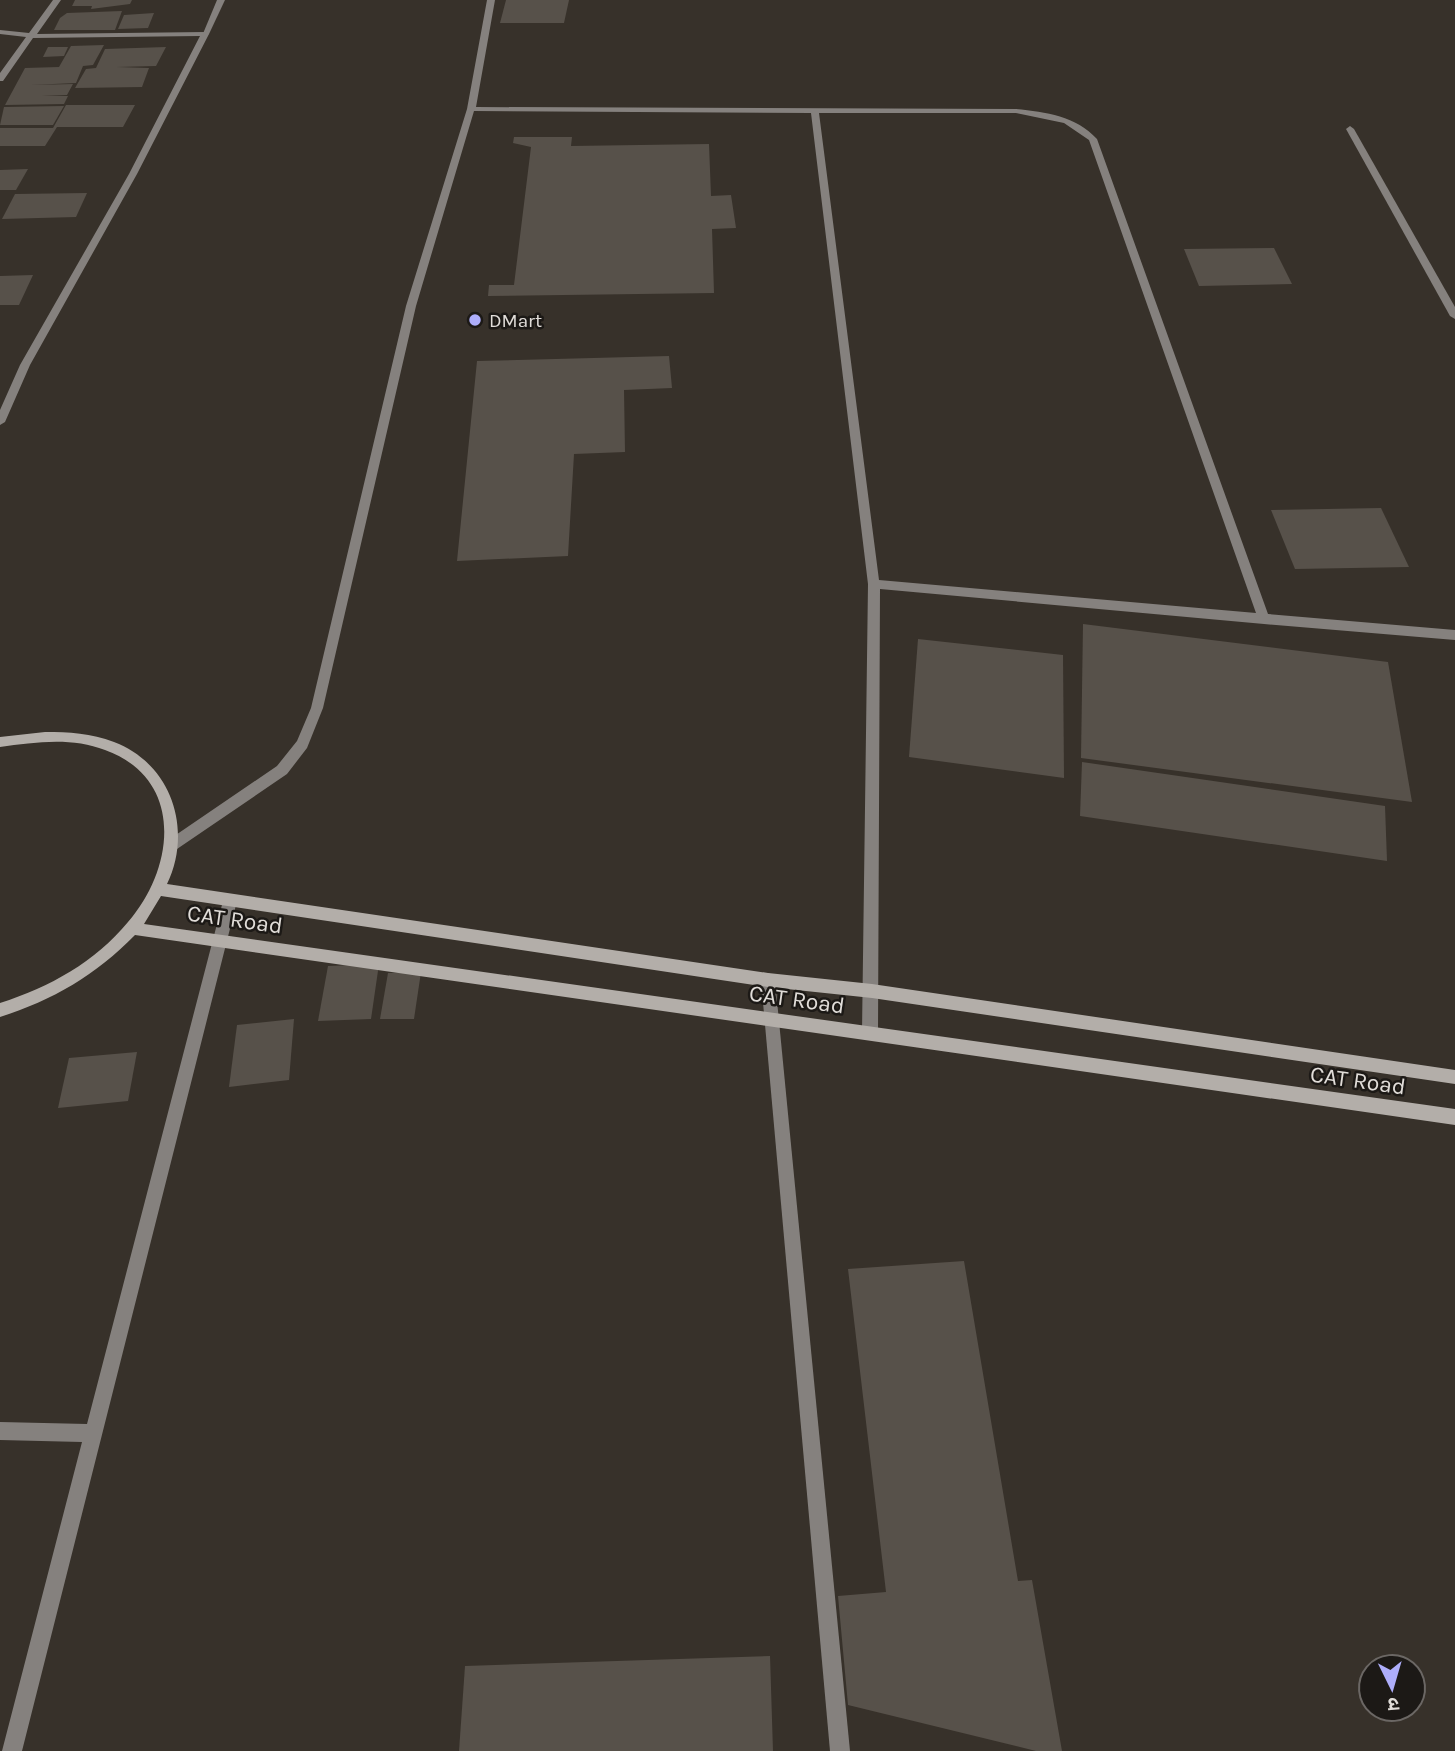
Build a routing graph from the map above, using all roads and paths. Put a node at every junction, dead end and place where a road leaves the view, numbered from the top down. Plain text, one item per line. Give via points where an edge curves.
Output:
1 (57, 0) edge
2 (221, 0) edge
3 (491, 0) edge
4 (0, 32) edge
5 (205, 34) junction
6 (33, 36) junction
7 (0, 79) edge
8 (471, 109) junction
9 (814, 111) junction
10 (1350, 129) dead end
11 (1455, 316) edge
12 (0, 422) edge
13 (874, 584) junction
14 (1264, 620) junction
15 (1455, 635) edge
16 (0, 742) edge
17 (172, 845) junction
18 (158, 889) junction
19 (230, 901) junction
20 (131, 928) junction
21 (219, 940) junction
22 (768, 980) junction
23 (872, 991) junction
24 (1, 1013) edge
25 (771, 1018) junction
26 (870, 1032) junction
27 (1455, 1077) edge
28 (1455, 1117) edge
29 (0, 1431) edge
30 (93, 1433) junction
31 (12, 1751) edge
32 (840, 1751) edge

1 - 6 street
2 - 5 street
3 - 8 street
4 - 6 street
5 - 6 street
5 - 12 street via 133,174 25,365
6 - 7 street
8 - 9 street
8 - 17 street via 411,306 317,708 302,744 282,770
9 - 13 street
9 - 14 street via 1016,111 1059,117 1080,126 1093,139
10 - 11 street
13 - 14 street
13 - 23 street
14 - 15 street
16 - 17 street via 34,735 79,737 119,748 150,771 169,805
17 - 18 street
18 - 19 street, CAT Road
18 - 20 street
19 - 21 street
19 - 22 street, CAT Road
20 - 21 street, CAT Road
20 - 24 street via 97,962 69,981
21 - 25 street, CAT Road
21 - 30 street
22 - 23 street, CAT Road
22 - 25 street
23 - 26 street
23 - 27 street, CAT Road
25 - 26 street, CAT Road
25 - 32 street
26 - 28 street, CAT Road
29 - 30 street
30 - 31 street

